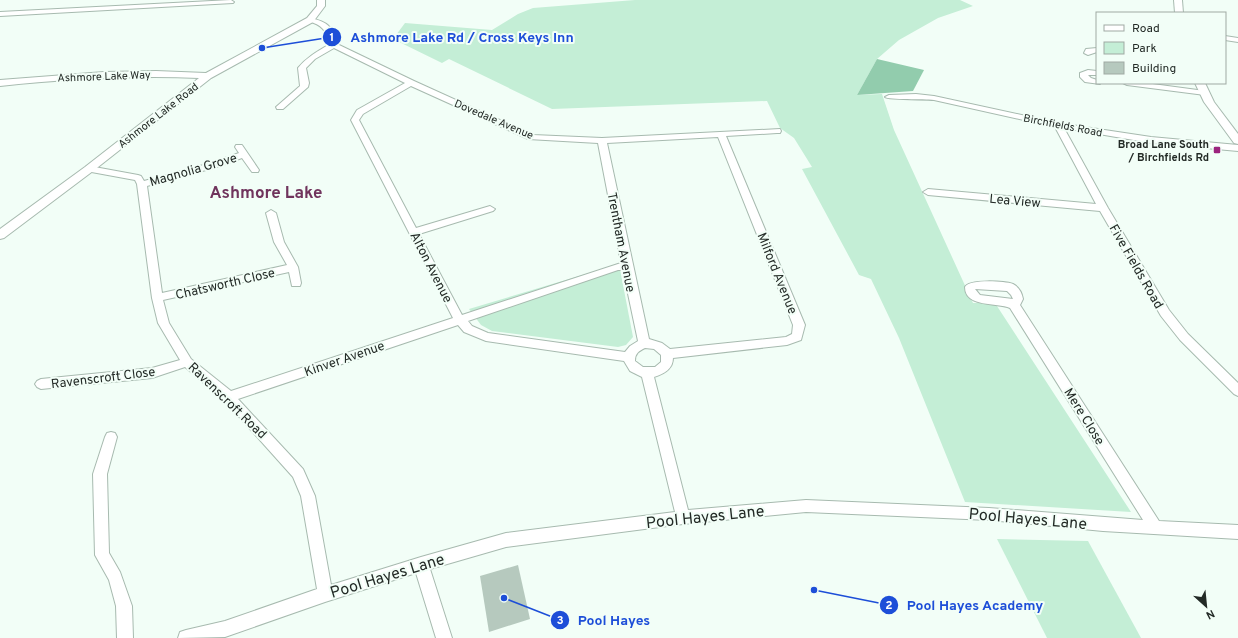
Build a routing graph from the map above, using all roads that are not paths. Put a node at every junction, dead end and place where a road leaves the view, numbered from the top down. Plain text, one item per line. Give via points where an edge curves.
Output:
1 (1178, 0) edge
2 (199, 2) edge
3 (231, 2) dead end
4 (321, 3) edge
5 (1179, 12) edge
6 (0, 14) edge
7 (310, 20) junction
8 (1226, 38) edge
9 (1238, 40) edge
10 (334, 45) junction
11 (1096, 50) edge
12 (1088, 53) dead end
13 (1096, 73) edge
14 (208, 76) junction
15 (1096, 82) edge
16 (0, 83) edge
17 (411, 83) junction
18 (1135, 84) edge
19 (1200, 84) edge
20 (1205, 93) junction
21 (889, 97) dead end
22 (280, 107) dead end
23 (1058, 125) junction
24 (777, 131) dead end
25 (720, 134) junction
26 (1236, 136) edge
27 (602, 141) junction
28 (239, 147) dead end
29 (1238, 148) edge
30 (244, 154) junction
31 (89, 169) junction
32 (255, 170) dead end
33 (142, 184) junction
34 (928, 192) dead end
35 (1103, 208) junction
36 (490, 209) dead end
37 (271, 213) dead end
38 (415, 232) junction
39 (0, 235) edge
40 (627, 266) junction
41 (293, 267) junction
42 (296, 283) dead end
43 (158, 298) junction
44 (1014, 305) dead end
45 (459, 319) junction
46 (644, 343) junction
47 (667, 354) junction
48 (628, 357) junction
49 (187, 362) junction
50 (647, 374) junction
51 (41, 384) dead end
52 (1238, 391) edge
53 (229, 397) junction
54 (111, 437) dead end
55 (683, 517) junction
56 (1155, 527) junction
57 (1238, 532) edge
58 (421, 564) junction
59 (325, 594) junction
60 (124, 638) edge
61 (186, 638) edge
62 (444, 638) edge

1 - 5 street
2 - 3 street
2 - 6 street
4 - 7 street, Ashmore Lake Road
7 - 10 street via 325,24 329,28
7 - 14 street, Ashmore Lake Road
8 - 9 street
10 - 17 street, Dovedale Avenue
10 - 22 street via 305,63 302,68 304,87
11 - 12 street
13 - 15 street via 1088,72 1083,75 1088,80
14 - 16 street, Ashmore Lake Way via 133,74
14 - 31 street, Ashmore Lake Road
17 - 27 street, Dovedale Avenue via 531,137
17 - 38 street, Alton Avenue via 360,112 355,120
18 - 20 street
19 - 20 street
20 - 26 street
21 - 23 street, Birchfields Road via 934,98
23 - 29 street, Birchfields Road via 1151,140
23 - 35 street, Five Fields Road
24 - 25 street, Dovedale Avenue
25 - 27 street, Dovedale Avenue
25 - 47 street, Milford Avenue via 799,325 797,337 787,341
27 - 40 street, Trentham Avenue
28 - 30 street, Magnolia Grove
30 - 32 street, Magnolia Grove
30 - 33 street, Magnolia Grove via 214,165
31 - 33 street via 138,178
31 - 39 street, Ashmore Lake Road
33 - 43 street, Ravenscroft Road
34 - 35 street, Lea View
35 - 52 street, Five Fields Road via 1174,326
36 - 38 street
37 - 41 street, Chatsworth Close via 279,242
38 - 45 street, Alton Avenue
40 - 45 street, Kinver Avenue
40 - 46 street, Trentham Avenue
41 - 42 street, Chatsworth Close
41 - 43 street, Chatsworth Close
43 - 49 street, Ravenscroft Road via 164,323
44 - 56 street, Mere Close
45 - 48 street, Alton Avenue via 468,329 486,337
45 - 53 street, Kinver Avenue
46 - 47 street via 655,344
46 - 48 street via 631,350
47 - 50 street via 667,364 662,370
48 - 50 street via 630,364 637,371
49 - 51 street, Ravenscroft Close via 152,373
49 - 53 street, Ravenscroft Road
50 - 55 street
53 - 59 street, Ravenscroft Road via 298,473 308,496
54 - 60 street via 100,474 102,555 115,577 124,606
55 - 56 street, Pool Hayes Lane via 806,506 989,514
55 - 58 street, Pool Hayes Lane via 506,540
56 - 57 street, Pool Hayes Lane
58 - 59 street, Pool Hayes Lane
58 - 62 street
59 - 61 street, Pool Hayes Lane via 225,629

